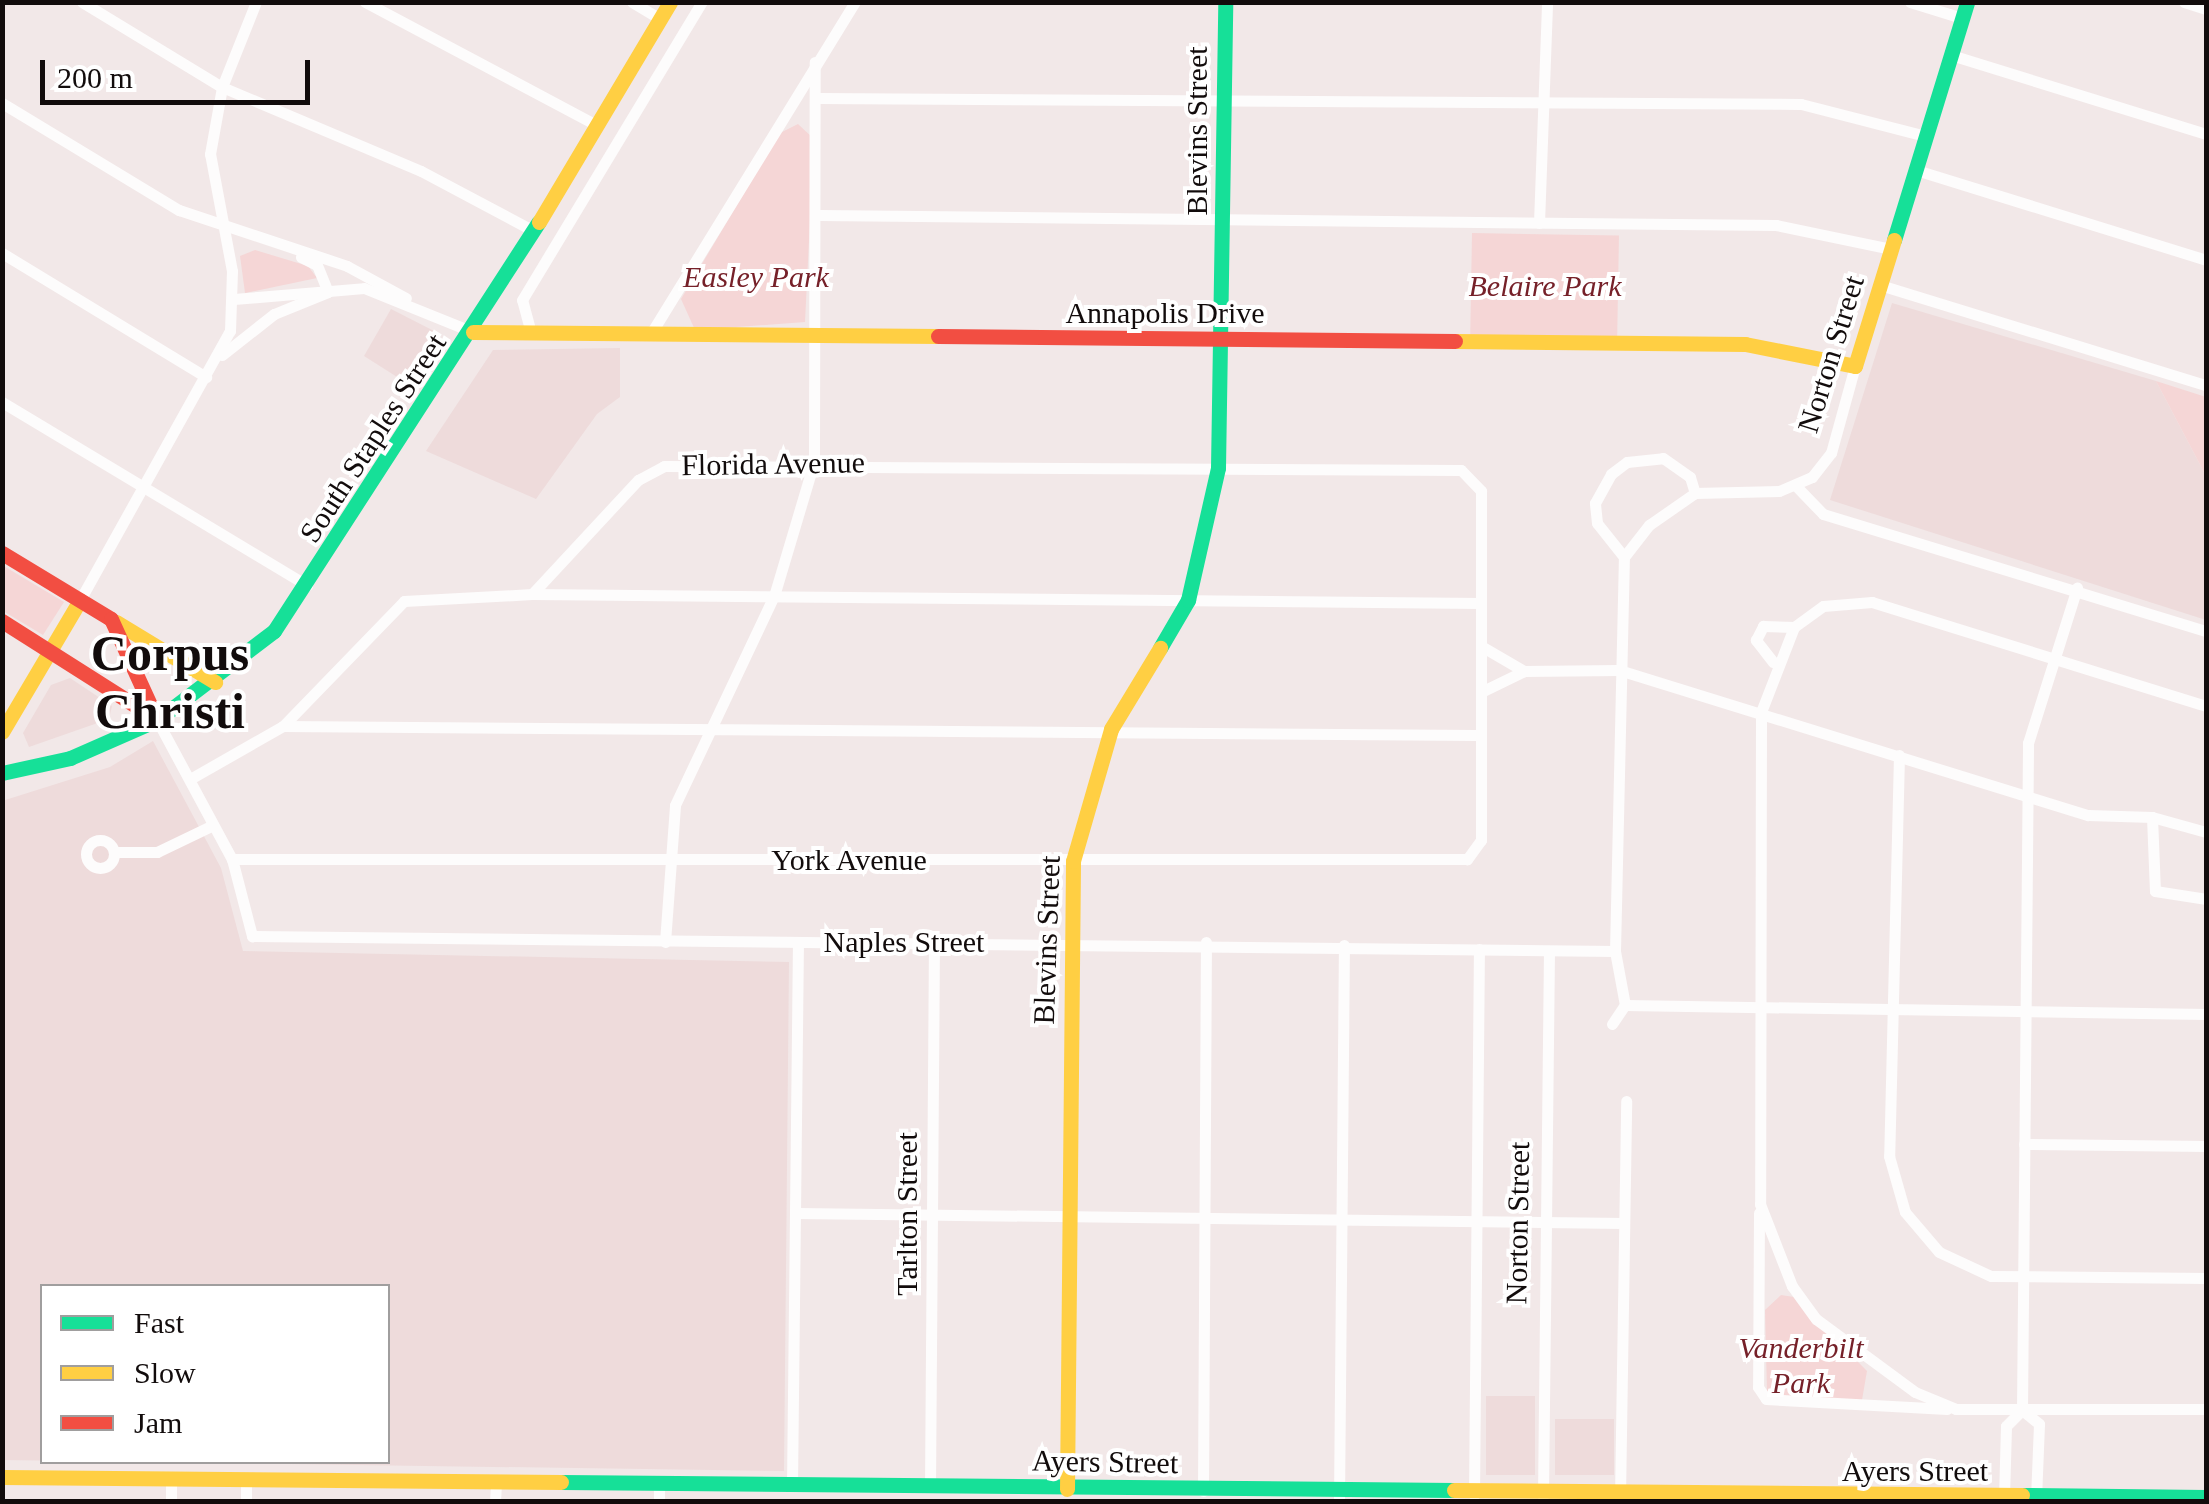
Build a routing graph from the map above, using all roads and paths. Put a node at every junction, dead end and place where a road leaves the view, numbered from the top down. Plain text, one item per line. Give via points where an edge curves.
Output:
1 (82, 2) edge
2 (256, 2) edge
3 (365, 2) edge
4 (632, 2) edge
5 (670, 2) edge
6 (702, 2) edge
7 (855, 2) edge
8 (1225, 2) edge
9 (1547, 2) edge
10 (1910, 2) edge
11 (2184, 2) edge
12 (1965, 10) edge
13 (2206, 10) edge
14 (660, 19) junction
15 (1951, 55) junction
16 (815, 62) junction
17 (222, 87) junction
18 (818, 98) junction
19 (1224, 100) junction
20 (2, 102) edge
21 (1546, 102) junction
22 (596, 124) junction
23 (2206, 134) edge
24 (1926, 136) junction
25 (1916, 170) junction
26 (819, 215) junction
27 (1225, 222) junction
28 (1539, 223) junction
29 (220, 229) junction
30 (534, 231) junction
31 (1891, 250) junction
32 (288, 252) junction
33 (2, 253) edge
34 (2206, 260) edge
35 (1880, 285) junction
36 (328, 292) junction
37 (406, 298) junction
38 (234, 299) junction
39 (473, 332) junction
40 (531, 333) junction
41 (650, 335) junction
42 (813, 339) junction
43 (1224, 341) junction
44 (222, 355) junction
45 (1855, 366) junction
46 (206, 377) junction
47 (2206, 385) edge
48 (2, 402) edge
49 (814, 462) junction
50 (1218, 468) junction
51 (1796, 486) junction
52 (140, 487) junction
53 (1695, 492) junction
54 (2, 552) edge
55 (1624, 557) junction
56 (310, 587) junction
57 (2077, 588) junction
58 (532, 594) junction
59 (774, 596) junction
60 (80, 600) junction
61 (1188, 600) junction
62 (1480, 603) junction
63 (111, 619) junction
64 (2, 621) edge
65 (1794, 626) junction
66 (2206, 631) edge
67 (1481, 646) junction
68 (50, 650) junction
69 (2054, 659) junction
70 (1773, 662) junction
71 (1620, 670) junction
72 (1524, 671) junction
73 (215, 682) junction
74 (1481, 692) junction
75 (2206, 706) edge
76 (1761, 712) junction
77 (157, 720) junction
78 (283, 726) junction
79 (706, 726) junction
80 (1111, 728) junction
81 (2, 732) edge
82 (1476, 735) junction
83 (1898, 755) junction
84 (26, 768) junction
85 (2, 773) edge
86 (190, 778) junction
87 (2, 790) edge
88 (2025, 796) junction
89 (2152, 817) junction
90 (211, 826) junction
91 (2206, 832) edge
92 (114, 852) dead end
93 (232, 859) junction
94 (665, 860) junction
95 (1073, 861) junction
96 (2206, 898) edge
97 (664, 942) junction
98 (798, 942) junction
99 (934, 942) junction
100 (1070, 942) junction
101 (1206, 942) junction
102 (1344, 945) junction
103 (1479, 949) junction
104 (1615, 951) junction
105 (1549, 952) junction
106 (1625, 1006) junction
107 (1762, 1010) junction
108 (1894, 1012) junction
109 (2024, 1012) junction
110 (2206, 1014) edge
111 (1612, 1024) dead end
112 (1626, 1102) dead end
113 (2024, 1144) junction
114 (2206, 1146) edge
115 (1760, 1204) junction
116 (798, 1213) junction
117 (935, 1214) junction
118 (1206, 1214) junction
119 (1069, 1216) junction
120 (1341, 1219) junction
121 (1477, 1219) junction
122 (1546, 1220) junction
123 (1623, 1223) junction
124 (2020, 1276) junction
125 (2206, 1278) edge
126 (1956, 1409) junction
127 (2206, 1409) edge
128 (2022, 1410) junction
129 (2, 1478) edge
130 (171, 1481) junction
131 (246, 1484) junction
132 (792, 1486) junction
133 (930, 1488) junction
134 (1067, 1488) junction
135 (1203, 1491) junction
136 (496, 1493) edge
137 (659, 1493) edge
138 (1002, 1494) edge
139 (1474, 1495) junction
140 (1339, 1497) edge
141 (1620, 1497) junction
142 (2206, 1497) edge
143 (1554, 1498) edge
144 (2004, 1498) junction
145 (2036, 1498) junction
146 (1752, 1499) edge
147 (1875, 1500) edge
148 (2070, 1500) edge
149 (171, 1502) edge
150 (246, 1502) edge

1 - 17 street
2 - 17 street
3 - 22 street
4 - 14 street
5 - 14 main road, South Staples Street
6 - 40 street via 522,300
7 - 16 street
8 - 19 main road, Blevins Street
9 - 21 street
10 - 12 street
11 - 13 street
12 - 15 main road, Norton Street
14 - 22 main road, South Staples Street
15 - 23 street
15 - 24 main road, Norton Street
16 - 18 street
16 - 41 street
17 - 29 street via 210,154
17 - 30 street via 422,170
18 - 19 street
18 - 26 street
19 - 21 street
19 - 27 main road, Blevins Street
20 - 29 street
21 - 24 street via 1801,104
21 - 28 street
22 - 30 main road, South Staples Street
24 - 25 main road, Norton Street
25 - 31 main road, Norton Street
25 - 34 street
26 - 27 street
26 - 42 street
27 - 28 street
27 - 43 main road, Blevins Street
28 - 31 street via 1776,224
29 - 32 street
29 - 38 street
30 - 39 main road, South Staples Street
31 - 35 main road, Norton Street
32 - 36 street via 316,265
32 - 37 street via 346,266
33 - 46 street
35 - 45 main road, Norton Street
35 - 47 street
36 - 37 street
36 - 38 street
36 - 44 street via 274,314
37 - 39 street
38 - 44 street
39 - 40 main road, Annapolis Drive
39 - 56 main road, South Staples Street
40 - 41 main road, Annapolis Drive
41 - 42 main road, Annapolis Drive
42 - 43 main road, Annapolis Drive
42 - 49 street
43 - 45 main road, Annapolis Drive via 1745,344
43 - 50 main road, Blevins Street
44 - 46 street
45 - 51 street, Norton Street via 1831,453
46 - 52 street
48 - 52 street
49 - 50 street, Florida Avenue
49 - 58 street, Florida Avenue via 664,466 638,480
49 - 59 street
50 - 61 main road, Blevins Street
50 - 62 street, Florida Avenue via 1462,470 1474,480
51 - 53 street
51 - 57 street via 1823,514
52 - 56 street
52 - 60 street
53 - 55 street via 1649,524
53 - 55 street via 1690,476 1664,458 1627,462 1611,474 1594,503 1597,523
54 - 60 main road
55 - 71 street
56 - 73 main road, South Staples Street
57 - 66 street
57 - 69 street
58 - 59 street
58 - 78 street via 404,601
59 - 61 street
59 - 79 street
60 - 63 main road
60 - 68 main road
61 - 62 street
61 - 80 main road, Blevins Street
62 - 67 street
63 - 73 main road
63 - 77 main road
64 - 68 main road
65 - 69 street via 1822,606 1872,602
65 - 70 street
65 - 70 street via 1763,626 1756,640
67 - 72 street
67 - 74 street
68 - 77 main road
68 - 81 main road
69 - 75 street
69 - 88 street via 2028,743
70 - 76 street
71 - 72 street
71 - 76 street
71 - 104 street
72 - 74 street
73 - 77 main road, South Staples Street
74 - 82 street
76 - 83 street
76 - 107 street
77 - 84 main road, South Staples Street
77 - 86 street
78 - 79 street
78 - 86 street
79 - 80 street
79 - 94 street
80 - 82 street
80 - 95 main road, Blevins Street
82 - 95 street, York Avenue via 1481,840 1466,860
83 - 88 street
83 - 108 street
84 - 85 main road, South Staples Street
84 - 87 main road
86 - 90 street
88 - 89 street via 2088,815
88 - 109 street
89 - 91 street
89 - 96 street via 2155,891
90 - 92 street via 157,852
90 - 93 street
93 - 94 street, York Avenue
93 - 97 street, Naples Street via 252,936
94 - 95 street, York Avenue
94 - 97 street
95 - 100 main road, Blevins Street
97 - 98 street, Naples Street
98 - 99 street, Naples Street
98 - 116 street
99 - 100 street, Naples Street
99 - 117 street, Tarlton Street
100 - 101 street, Naples Street
100 - 119 main road, Blevins Street
101 - 102 street, Naples Street
101 - 118 street
102 - 103 street, Naples Street
102 - 120 street
103 - 105 street, Naples Street
103 - 121 street
104 - 105 street, Naples Street
104 - 106 street
105 - 122 street, Norton Street
106 - 107 street
106 - 111 street
107 - 108 street
107 - 115 street
108 - 109 street
108 - 124 street via 1889,1156 1904,1212 1961,1268
109 - 110 street
109 - 113 street
112 - 123 street
113 - 114 street
113 - 124 street
115 - 126 street via 1792,1286 1816,1319 1871,1368
115 - 126 street via 1758,1387 1766,1399
116 - 117 street
116 - 132 street
117 - 119 street
117 - 133 street, Tarlton Street
118 - 119 street
118 - 120 street
118 - 135 street
119 - 134 main road, Blevins Street
120 - 121 street
120 - 140 street
121 - 122 street
121 - 139 street
122 - 123 street
122 - 143 street, Norton Street
123 - 141 street
124 - 125 street
124 - 128 street
126 - 128 street
127 - 128 street
128 - 144 street via 2006,1426
128 - 145 street via 2039,1424
129 - 130 main road, Ayers Street
130 - 131 main road, Ayers Street
130 - 149 street
131 - 136 main road, Ayers Street
131 - 150 street
132 - 133 main road, Ayers Street
132 - 137 main road, Ayers Street
133 - 138 main road, Ayers Street
134 - 135 main road, Ayers Street
134 - 138 main road, Ayers Street
135 - 140 main road, Ayers Street
136 - 137 main road, Ayers Street
139 - 140 main road, Ayers Street
139 - 143 main road, Ayers Street
141 - 143 main road, Ayers Street
141 - 146 main road, Ayers Street
142 - 148 main road, Ayers Street
144 - 145 main road, Ayers Street
144 - 147 main road, Ayers Street
145 - 148 main road, Ayers Street
146 - 147 main road, Ayers Street

